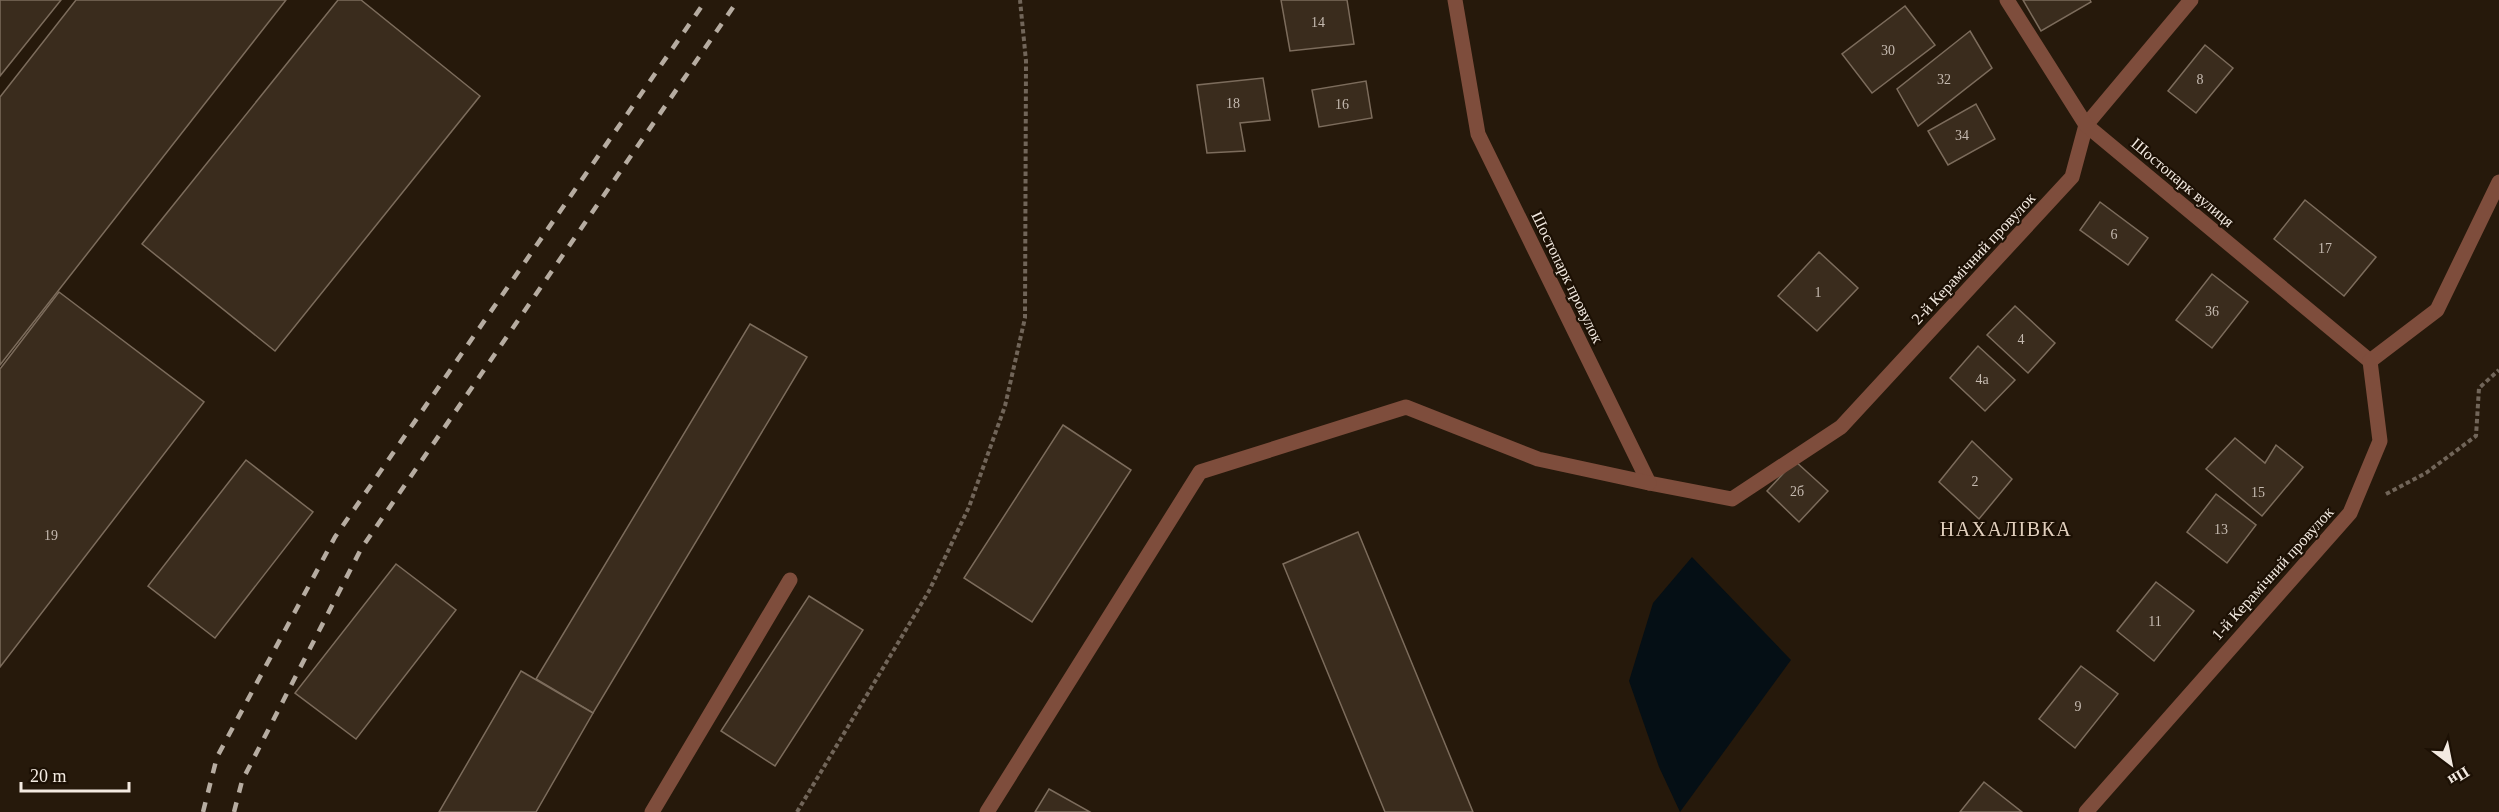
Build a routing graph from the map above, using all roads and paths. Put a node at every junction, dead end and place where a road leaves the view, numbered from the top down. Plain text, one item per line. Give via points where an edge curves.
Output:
1 (1020, 0) edge
2 (1455, 0) edge
3 (2007, 0) edge
4 (2191, 0) edge
5 (2086, 125) junction
6 (2499, 182) edge
7 (2370, 361) junction
8 (2499, 370) edge
9 (1649, 483) junction
10 (2350, 513) junction
11 (790, 580) dead end
12 (652, 812) edge
13 (797, 812) edge
14 (987, 812) edge
15 (2086, 812) edge

1 - 13 path via 1026,61 1025,318 1005,406 969,507 929,591
2 - 9 street, Шостопарк провулок via 1478,134
3 - 5 street, Шостопарк вулиця
4 - 5 street, 2-й Керамічний провулок
5 - 7 street, Шостопарк вулиця
5 - 9 street, 2-й Керамічний провулок via 2072,177 1841,427 1732,499
6 - 7 street via 2437,310
7 - 10 street, 1-й Керамічний провулок via 2380,441
8 - 10 path via 2479,388 2476,436 2426,473
9 - 14 street via 1538,459 1407,407 1200,472
10 - 15 street, 1-й Керамічний провулок
11 - 12 street

